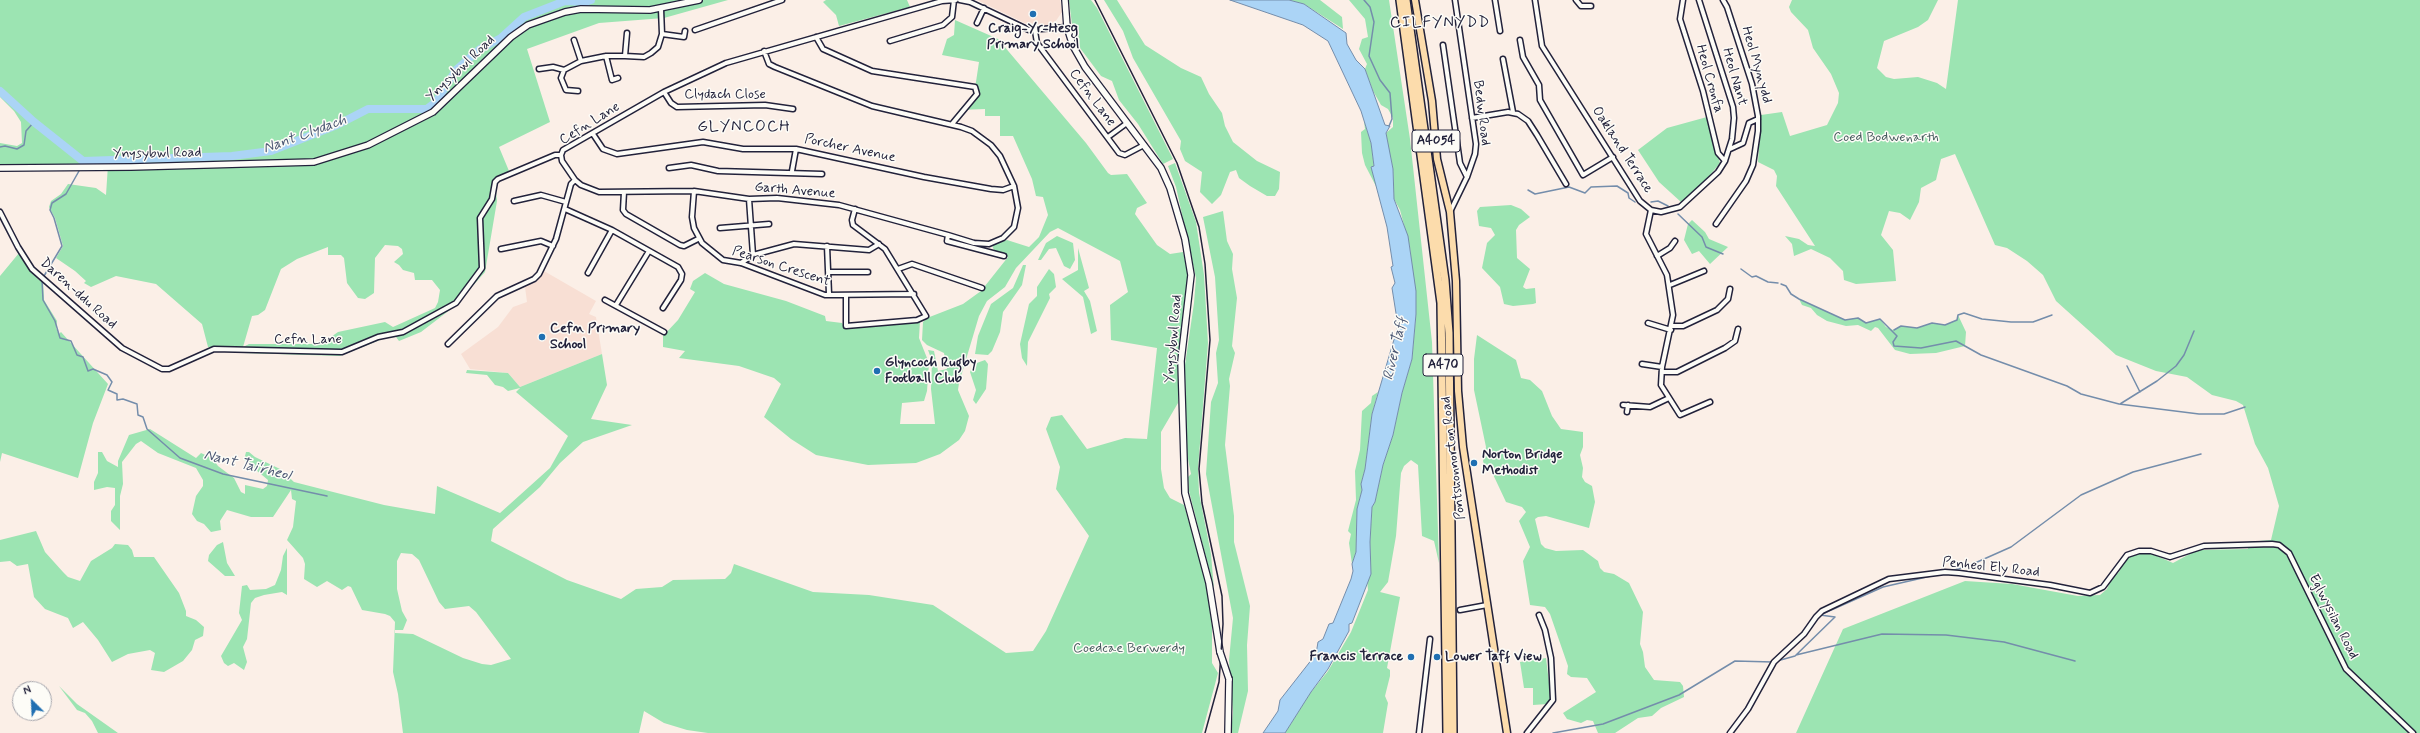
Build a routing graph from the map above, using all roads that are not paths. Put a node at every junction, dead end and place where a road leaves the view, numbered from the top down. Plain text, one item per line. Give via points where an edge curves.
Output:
1 (699, 0) edge
2 (782, 0) edge
3 (955, 0) edge
4 (960, 0) edge
5 (1065, 0) edge
6 (1400, 0) edge
7 (1406, 0) edge
8 (1415, 0) edge
9 (1454, 0) edge
10 (1495, 0) edge
11 (1535, 0) edge
12 (1576, 0) edge
13 (1683, 0) edge
14 (1699, 0) edge
15 (1723, 0) edge
16 (1591, 6) dead end
17 (984, 8) junction
18 (661, 9) junction
19 (977, 23) dead end
20 (1067, 26) junction
21 (695, 30) dead end
22 (685, 31) dead end
23 (1035, 31) junction
24 (1500, 31) dead end
25 (662, 34) junction
26 (628, 35) dead end
27 (816, 37) junction
28 (1520, 40) dead end
29 (890, 41) dead end
30 (576, 42) dead end
31 (1443, 45) dead end
32 (764, 51) junction
33 (606, 56) junction
34 (625, 56) junction
35 (1503, 59) dead end
36 (581, 61) junction
37 (539, 69) dead end
38 (564, 70) junction
39 (618, 78) dead end
40 (578, 91) dead end
41 (664, 92) junction
42 (793, 109) dead end
43 (1513, 112) junction
44 (1472, 118) junction
45 (1758, 119) junction
46 (1127, 123) junction
47 (952, 124) junction
48 (593, 134) junction
49 (1108, 137) junction
50 (1144, 145) junction
51 (796, 149) junction
52 (1730, 149) junction
53 (561, 156) junction
54 (1613, 158) junction
55 (1725, 161) junction
56 (0, 168) edge
57 (669, 168) dead end
58 (792, 172) junction
59 (822, 174) dead end
60 (1467, 177) junction
61 (575, 180) junction
62 (1566, 184) dead end
63 (1014, 186) junction
64 (694, 190) junction
65 (624, 192) junction
66 (749, 199) junction
67 (514, 201) dead end
68 (566, 202) junction
69 (565, 209) junction
70 (855, 209) junction
71 (1651, 210) junction
72 (0, 212) edge
73 (1450, 212) junction
74 (769, 224) dead end
75 (1716, 224) dead end
76 (749, 225) junction
77 (720, 228) dead end
78 (612, 230) junction
79 (948, 235) junction
80 (698, 239) junction
81 (1675, 241) dead end
82 (879, 244) junction
83 (553, 246) junction
84 (828, 246) junction
85 (501, 249) dead end
86 (649, 251) junction
87 (753, 255) junction
88 (1004, 256) dead end
89 (1657, 256) junction
90 (741, 264) junction
91 (898, 269) junction
92 (1704, 271) dead end
93 (829, 272) junction
94 (868, 272) dead end
95 (588, 273) dead end
96 (1670, 285) junction
97 (982, 288) dead end
98 (1730, 289) dead end
99 (829, 294) junction
100 (914, 294) junction
101 (846, 295) junction
102 (605, 300) dead end
103 (616, 305) junction
104 (663, 308) dead end
105 (1648, 323) dead end
106 (1671, 328) junction
107 (1738, 329) dead end
108 (664, 332) dead end
109 (448, 344) dead end
110 (1642, 364) dead end
111 (165, 370) joint
112 (1662, 370) junction
113 (1669, 398) junction
114 (1710, 402) dead end
115 (1627, 412) dead end
116 (2272, 544) joint
117 (1487, 605) junction
118 (1460, 610) dead end
119 (1538, 615) dead end
120 (1430, 639) dead end
121 (1529, 732) edge
122 (1228, 733) edge
123 (1419, 733) edge
124 (1447, 733) edge
125 (1453, 733) edge
126 (1507, 733) edge
127 (1730, 733) edge
128 (2413, 733) edge

1 - 18 main road, Ynysybwl Road
2 - 21 street
3 - 27 street, Cefn Lane via 942,1
3 - 29 street via 952,17 943,25
4 - 17 street
5 - 20 main road, Ynysybwl Road
6 - 124 highway, A470 via 1441,310
7 - 125 highway, A470 via 1444,280 1448,327
8 - 73 main road, A4054 via 1432,101 1437,159
9 - 44 street, Bedw Road
10 - 24 street
11 - 54 street, Oakland Terrace via 1542,46
12 - 16 street via 1581,6
13 - 55 street, Heol Cronfa via 1680,20 1703,91 1718,153
14 - 52 street, Heol Nant via 1732,107 1734,129
15 - 45 street, Heol Mynydd via 1752,84
17 - 19 street
17 - 23 street
18 - 25 street
18 - 56 main road, Ynysybwl Road via 582,9 554,15 528,25 511,37 433,112 368,145 314,162
20 - 23 street
20 - 46 main road, Ynysybwl Road via 1073,46 1085,67
22 - 25 street via 684,37
23 - 49 street, Cefn Lane via 1037,43
25 - 34 street via 658,47 652,53 644,57
26 - 34 street
27 - 32 street, Cefn Lane
27 - 47 street via 823,49 872,71 976,87 977,94
28 - 54 street via 1523,58 1539,84 1540,100 1583,176
30 - 36 street
31 - 60 street via 1460,163
32 - 41 street, Cefn Lane via 726,63
32 - 47 street via 771,65 872,106
33 - 34 street
33 - 36 street
33 - 39 street via 612,80
35 - 43 street
36 - 38 street
37 - 38 street via 553,67
38 - 40 street via 561,78 566,90
41 - 42 street, Clydach Close via 677,107 765,105
41 - 48 street, Cefn Lane
43 - 44 street
43 - 62 street via 1528,121
44 - 60 street, Bedw Road via 1475,154
45 - 52 street via 1749,123 1743,143
45 - 75 street, Heol Mynydd via 1753,165 1737,196
46 - 49 street
46 - 50 main road, Ynysybwl Road
47 - 63 street via 972,131 991,145 1000,156
48 - 51 street, Porcher Avenue via 603,149 618,154 703,142 742,149
48 - 53 street, Cefn Lane via 563,150
49 - 50 street, Cefn Lane via 1119,153 1125,156
50 - 122 main road, Ynysybwl Road, bridge via 1161,168 1170,188 1185,239 1191,274 1181,361 1184,479 1193,526 1209,583 1220,652 1229,679
51 - 58 street
51 - 63 street, Porcher Avenue via 924,177 999,190
52 - 55 street, Heol Nant
53 - 61 street
53 - 111 street, Cefn Lane via 555,155 495,182 492,200 480,218 483,264 480,272 451,308 403,332 378,337 347,352 214,349
54 - 71 street, Oakland Terrace via 1640,201
55 - 71 street, Oakland Terrace via 1718,172 1680,207 1666,212
57 - 58 street via 691,165 718,171
58 - 59 street
60 - 73 street, Bedw Road
61 - 65 street, Garth Avenue via 599,192
61 - 68 street via 571,184
63 - 79 street via 1017,219 1014,227 1003,238 989,244 974,243
64 - 65 street, Garth Avenue
64 - 66 street, Garth Avenue
64 - 80 street, Pearson Crescent via 692,222
65 - 80 street via 623,210 626,214 680,245 684,246
66 - 70 street, Garth Avenue via 795,200
66 - 76 street
67 - 68 street via 541,195
68 - 69 street
69 - 78 street
69 - 83 street
70 - 79 street, Garth Avenue
70 - 82 street via 853,226
71 - 89 street via 1646,234
72 - 111 street, Daren-ddu Road via 32,269 122,348
73 - 117 main road, Pontshonnorton Road / A4054 via 1456,281 1458,391 1463,447
74 - 76 street
76 - 77 street
76 - 87 street
78 - 86 street
78 - 95 street
79 - 88 street, Garth Avenue via 946,241
80 - 90 street, Pearson Crescent via 718,258
81 - 89 street via 1670,248
82 - 84 street via 870,250
82 - 91 street
83 - 85 street via 541,241
83 - 109 street via 537,277 497,296
84 - 87 street via 794,244
84 - 93 street
86 - 103 street
86 - 104 street via 678,267 682,274 681,280
87 - 90 street
89 - 96 street
90 - 99 street, Pearson Crescent via 820,294
91 - 97 street via 912,264
91 - 100 street
92 - 96 street
93 - 94 street
93 - 99 street
96 - 106 street
98 - 106 street via 1728,299 1716,310 1683,326
99 - 101 street, Pearson Crescent
100 - 101 street, Pearson Crescent
100 - 101 street via 926,316 917,320 846,326
102 - 103 street
103 - 108 street
105 - 106 street
106 - 112 street
107 - 112 street via 1735,341 1725,348 1677,372
110 - 112 street
112 - 113 street via 1661,385
113 - 114 street via 1680,415
113 - 115 street via 1650,407 1625,405
116 - 127 street, Penheol Ely Road via 2204,546 2170,557 2151,551 2139,551 2127,555 2103,587 2090,593 2050,585 1945,572 1889,579 1822,611 1804,634 1774,662 1748,709
116 - 128 street, Eglwysilan Road via 2279,544 2289,553 2346,669
117 - 118 street
117 - 126 main road, Pontshonnorton Road / A4054
119 - 121 street via 1545,630 1551,658 1553,700
120 - 123 street

